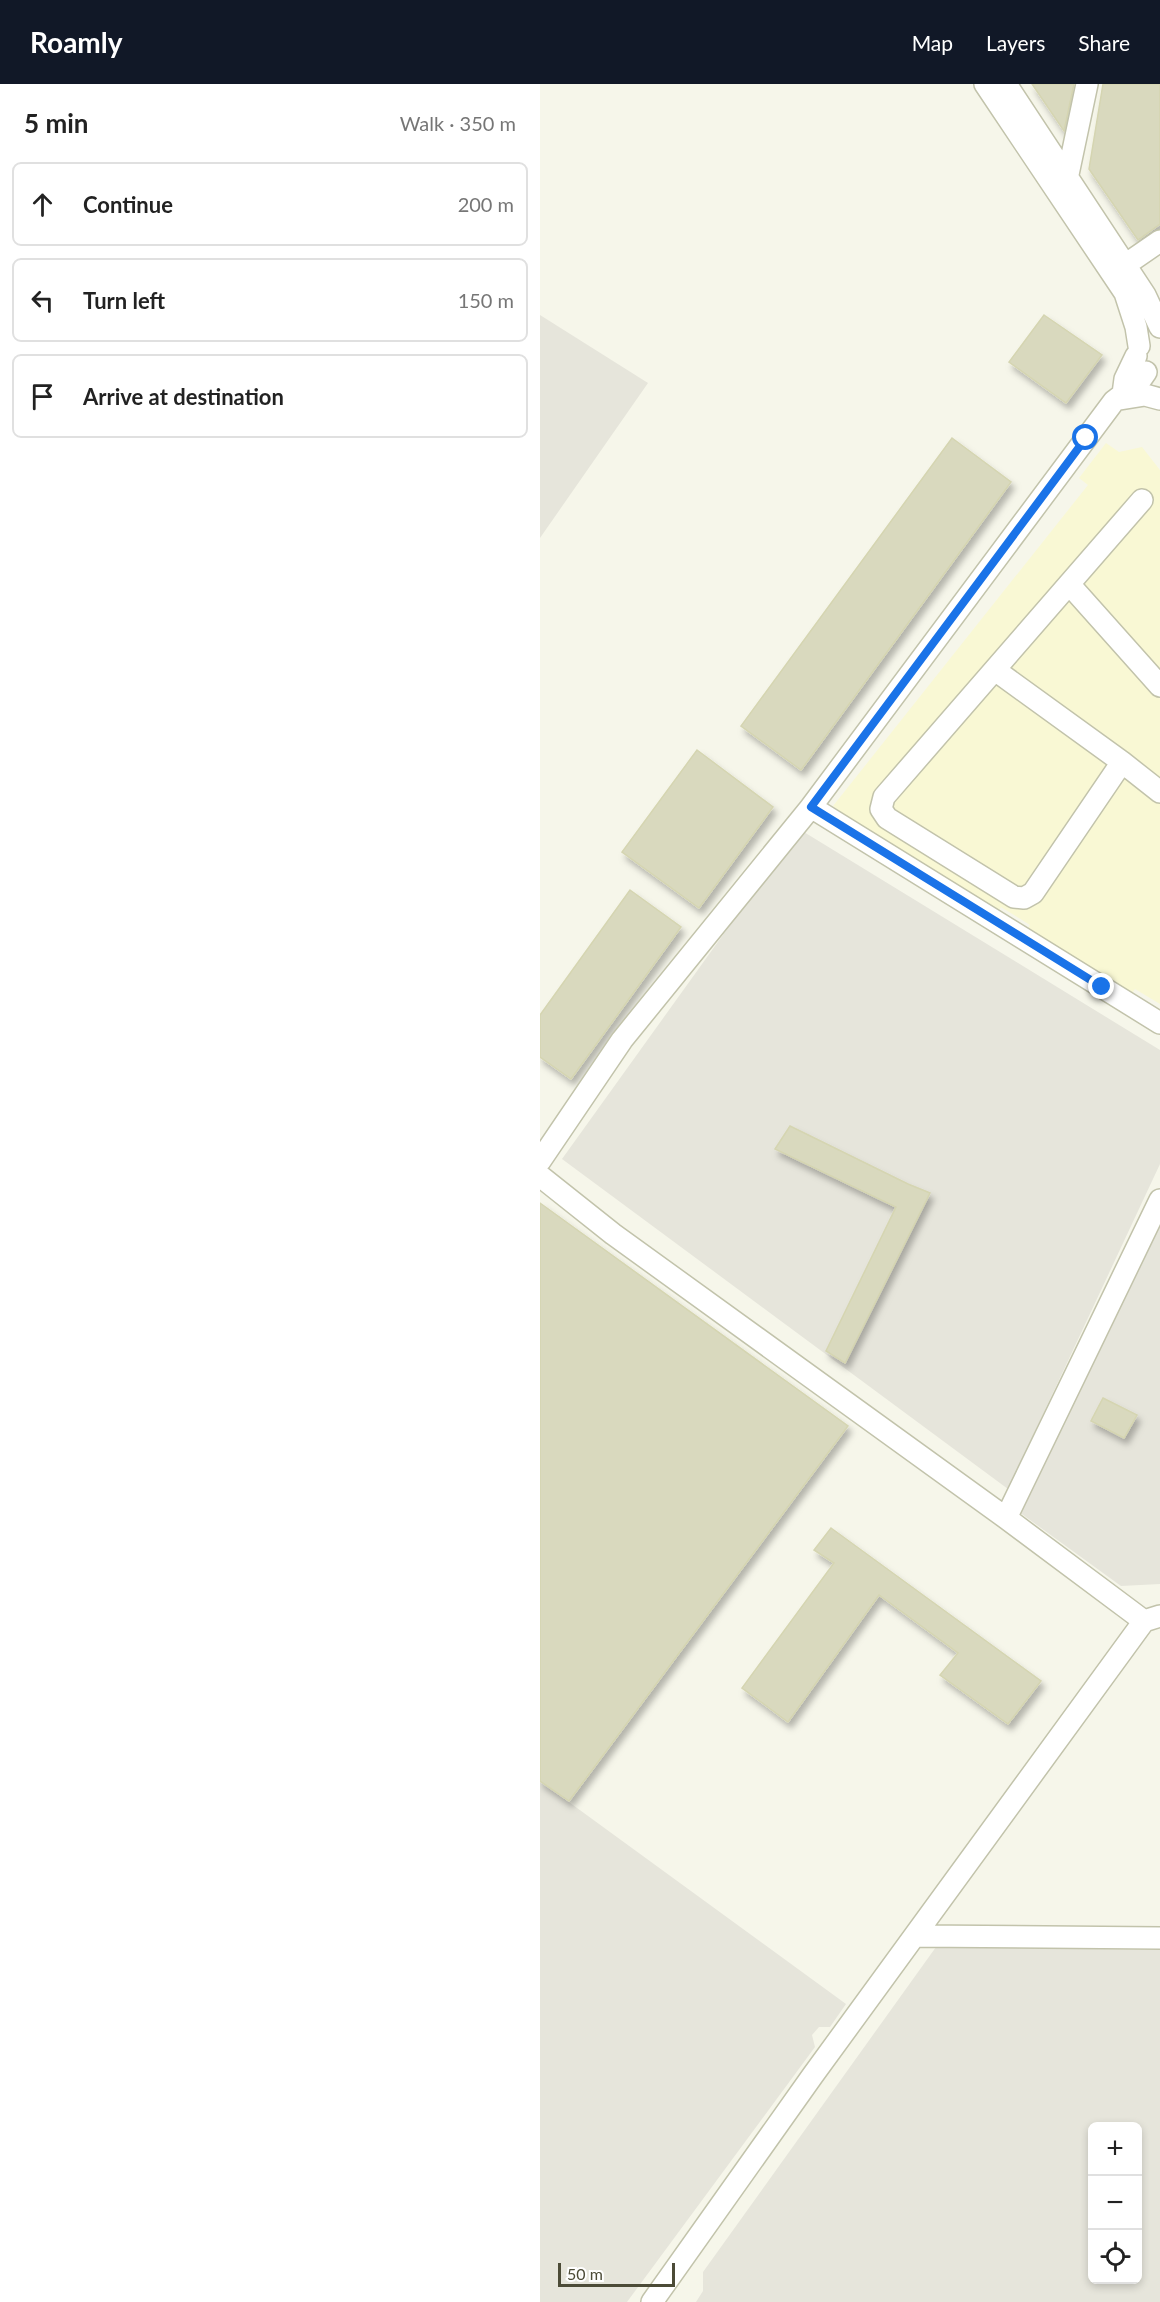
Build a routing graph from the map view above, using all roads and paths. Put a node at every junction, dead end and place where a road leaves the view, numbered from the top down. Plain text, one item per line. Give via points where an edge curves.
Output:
1 (985, 84) edge
2 (1006, 84) edge
3 (1087, 84) edge
4 (1068, 179) junction
5 (1160, 241) edge
6 (1120, 271) junction
7 (1160, 327) edge
8 (1160, 341) edge
9 (1146, 364) edge
10 (1160, 393) edge
11 (1118, 397) junction
12 (1160, 399) edge
13 (1142, 500) dead end
14 (1069, 584) junction
15 (995, 670) junction
16 (1160, 686) edge
17 (1122, 762) junction
18 (1160, 792) edge
19 (811, 807) junction
20 (1160, 1023) edge
21 (540, 1161) edge
22 (540, 1176) edge
23 (1160, 1200) edge
24 (1006, 1518) junction
25 (1152, 1618) edge
26 (915, 1936) junction
27 (1160, 1938) edge
28 (652, 2302) edge

1 - 6 street
2 - 4 street
3 - 4 street
4 - 6 street
5 - 6 street
6 - 7 street via 1150,304
6 - 9 street
8 - 9 street via 1148,339
9 - 10 street
9 - 11 street via 1125,379
11 - 12 street via 1145,395
11 - 19 street
13 - 14 street
14 - 15 street
14 - 16 street
15 - 17 street
15 - 17 street via 884,797 880,809 886,818 1014,897 1024,898 1034,893
17 - 18 street
19 - 20 street
19 - 21 street via 622,1040
22 - 24 street via 613,1234
23 - 24 street
24 - 25 street
25 - 26 street
26 - 27 street
26 - 28 street

